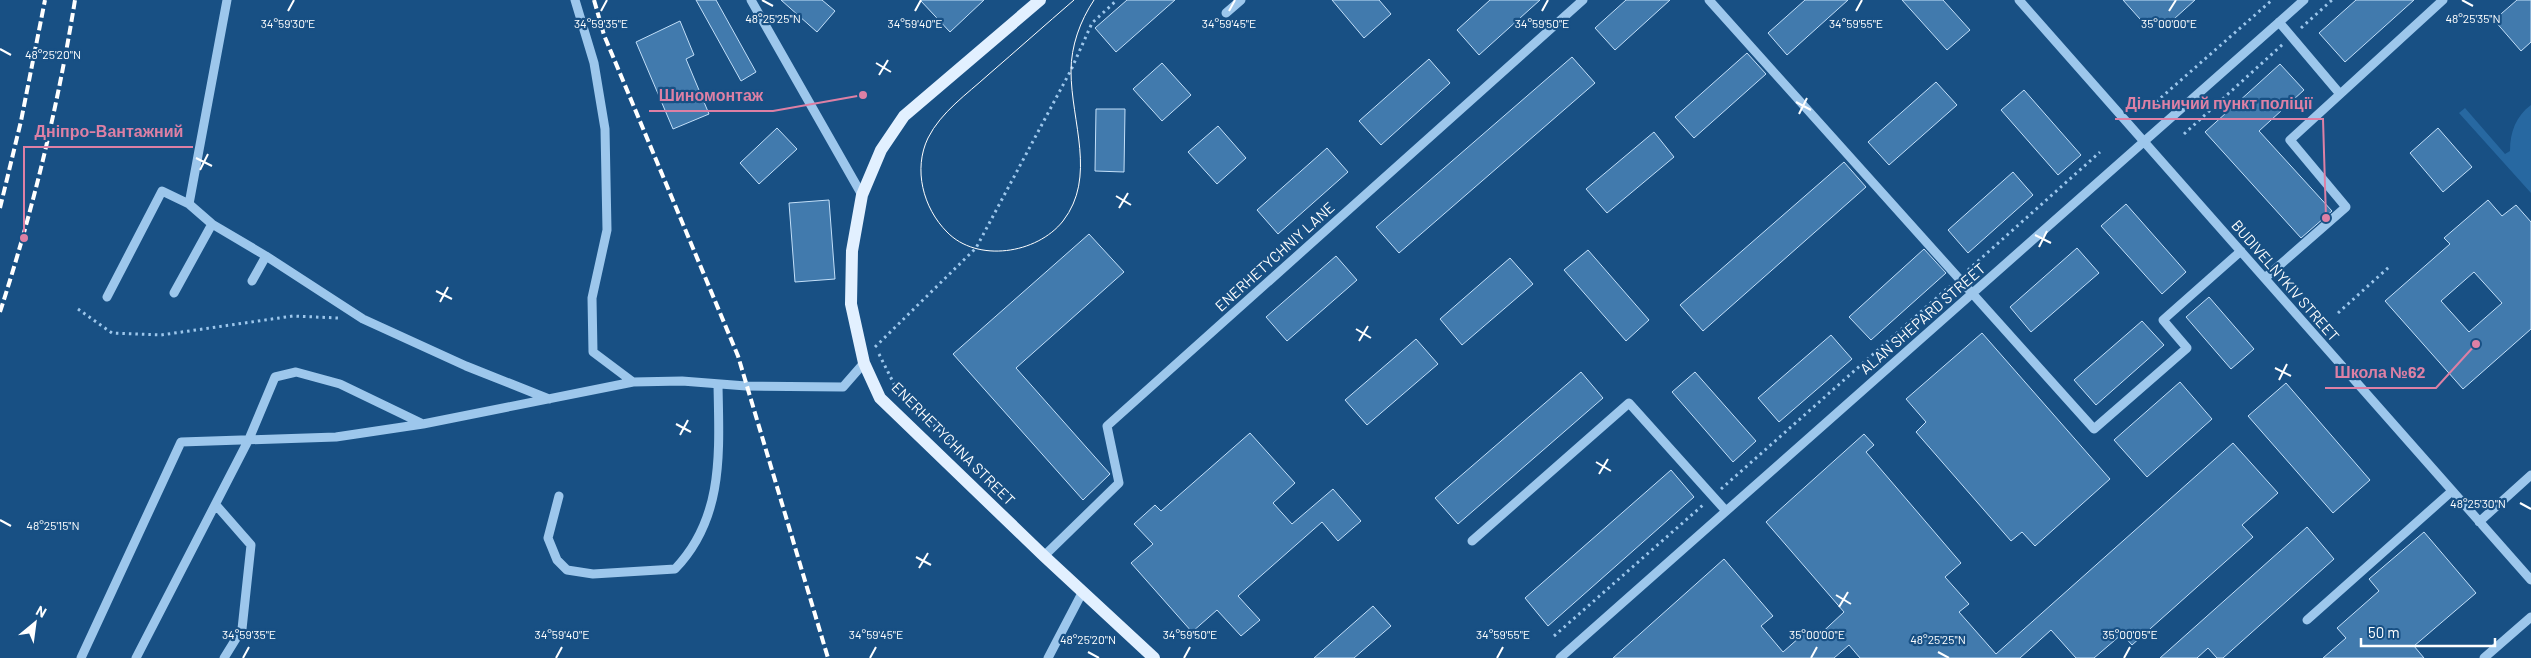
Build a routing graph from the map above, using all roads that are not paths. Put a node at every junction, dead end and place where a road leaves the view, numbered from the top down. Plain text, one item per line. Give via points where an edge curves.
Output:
1 (227, 0) edge
2 (575, 0) edge
3 (751, 0) edge
4 (1040, 0) edge
5 (1241, 0) edge
6 (1583, 0) edge
7 (1709, 0) edge
8 (2020, 0) edge
9 (2304, 0) edge
10 (2443, 0) edge
11 (1226, 13) dead end
12 (2279, 22) junction
13 (2340, 94) junction
14 (2144, 142) junction
15 (862, 195) junction
16 (189, 204) junction
17 (212, 224) junction
18 (2241, 251) junction
19 (266, 256) junction
20 (2265, 278) junction
21 (252, 281) dead end
22 (174, 293) dead end
23 (1972, 294) junction
24 (107, 297) dead end
25 (864, 363) junction
26 (633, 382) junction
27 (718, 384) junction
28 (549, 400) junction
29 (423, 424) junction
30 (249, 439) junction
31 (2531, 475) edge
32 (2452, 491) junction
33 (559, 496) dead end
34 (216, 505) junction
35 (1726, 511) junction
36 (2479, 522) junction
37 (1472, 541) dead end
38 (1044, 556) junction
39 (2531, 580) edge
40 (1082, 593) junction
41 (2531, 617) edge
42 (2307, 620) dead end
43 (82, 658) edge
44 (136, 658) edge
45 (224, 658) edge
46 (1048, 658) edge
47 (1154, 658) edge
48 (1560, 658) edge
49 (2484, 658) edge

1 - 16 street
2 - 26 street via 594,63 605,129 607,230 592,298 593,352
3 - 15 street
4 - 15 main road, ENERHETYCHNA STREET via 904,116 881,150
5 - 11 street
6 - 38 street, ENERHETYCHNIY LANE via 1107,426 1119,483
7 - 23 street
8 - 14 street, BUDIVELNYKIV STREET
9 - 12 street, ALAN SHEPARD STREET
10 - 13 street
12 - 13 street
12 - 14 street, ALAN SHEPARD STREET
13 - 20 street via 2290,140 2346,206
14 - 18 street, BUDIVELNYKIV STREET
14 - 23 street, ALAN SHEPARD STREET
15 - 25 main road, ENERHETYCHNA STREET via 852,250 851,304
16 - 17 street
16 - 24 street via 162,191
17 - 19 street
17 - 22 street
18 - 20 street, BUDIVELNYKIV STREET
18 - 23 street via 2163,320 2187,348 2094,429
19 - 21 street
19 - 28 street via 363,319
20 - 32 street, BUDIVELNYKIV STREET
23 - 35 street, ALAN SHEPARD STREET
25 - 27 street via 843,387
25 - 38 main road, ENERHETYCHNA STREET via 880,398
26 - 27 street
26 - 28 street
27 - 33 street via 717,486 704,526 674,569 593,574 567,570 557,560 548,538
28 - 29 street
29 - 30 street via 336,438
29 - 30 street via 340,384 296,372 275,377
30 - 34 street
30 - 43 street via 181,442
31 - 36 street
32 - 36 street, BUDIVELNYKIV STREET
32 - 42 street
34 - 44 street
34 - 45 street via 251,546 242,629
35 - 37 street via 1629,403
35 - 48 street, ALAN SHEPARD STREET
36 - 39 street, BUDIVELNYKIV STREET
38 - 40 main road, ENERHETYCHNA STREET
40 - 46 street
40 - 47 main road, ENERHETYCHNA STREET
41 - 49 street

